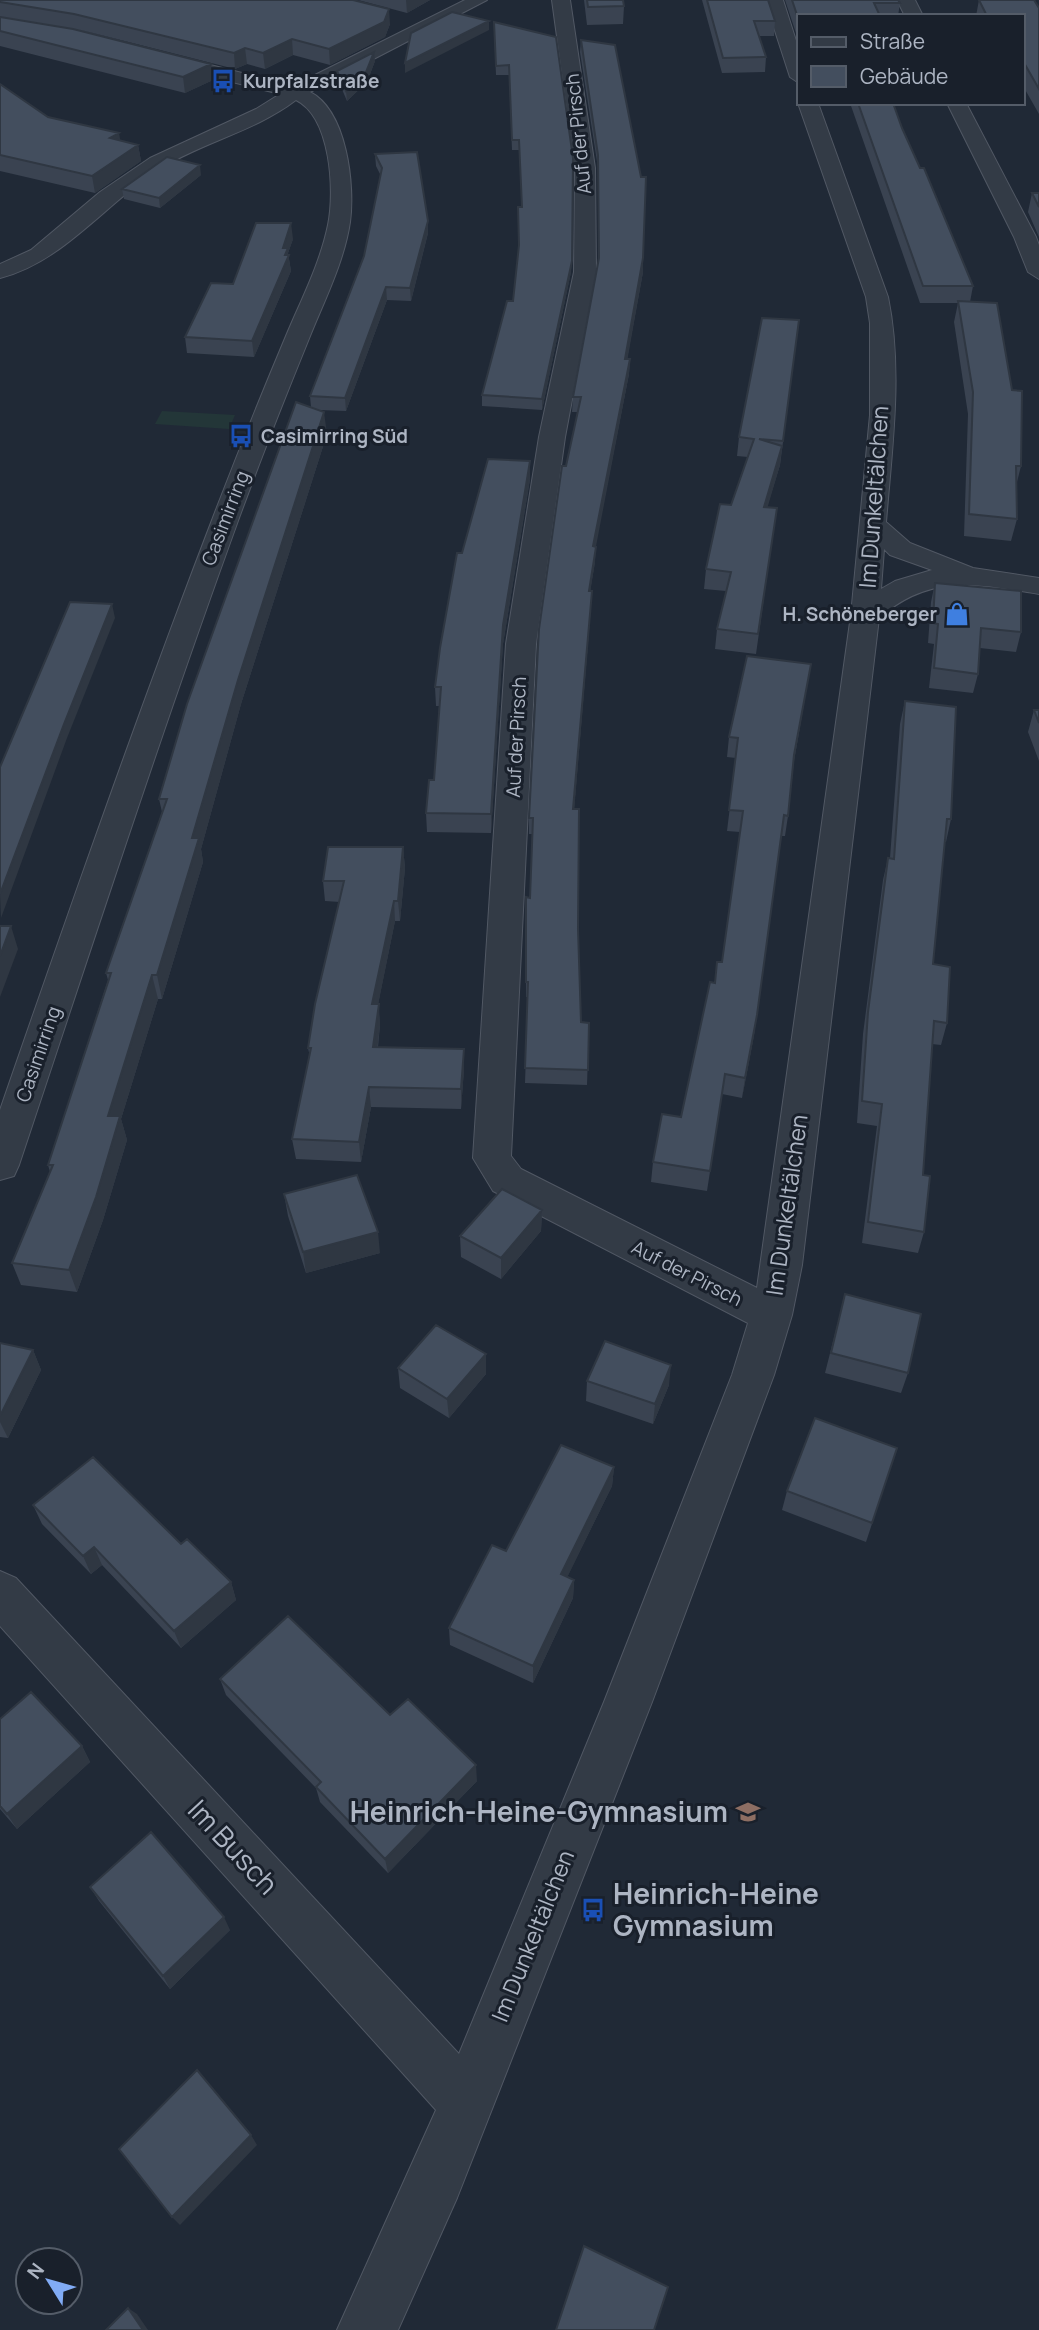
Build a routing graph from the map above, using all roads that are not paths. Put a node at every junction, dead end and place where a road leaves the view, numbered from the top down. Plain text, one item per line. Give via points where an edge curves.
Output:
1 (478, 0) edge
2 (561, 0) edge
3 (774, 0) edge
4 (402, 20) dead end
5 (428, 26) junction
6 (145, 54) edge
7 (797, 71) edge
8 (295, 92) junction
9 (809, 105) edge
10 (957, 105) edge
11 (0, 271) edge
12 (1039, 272) edge
13 (871, 522) junction
14 (971, 575) junction
15 (1039, 586) edge
16 (865, 615) junction
17 (0, 1165) edge
18 (771, 1315) junction
19 (0, 1594) edge
20 (466, 2102) junction
21 (367, 2330) edge

1 - 5 street
2 - 18 street, Auf der Pirsch via 585,168 585,272 552,437 522,644 492,1158 507,1180
3 - 7 street
4 - 5 street
5 - 8 street
6 - 8 street, Casimirring
8 - 11 street via 281,104 230,129 187,144 121,186 34,258
8 - 17 street, Casimirring via 313,101 331,133 339,163 340,224 183,630
9 - 13 street, Im Dunkeltälchen via 877,297 882,323 882,415
10 - 12 street
13 - 14 street via 911,555
13 - 16 street, Im Dunkeltälchen
14 - 15 street
14 - 16 street via 905,585 885,595
16 - 18 street, Im Dunkeltälchen via 782,1265
18 - 20 street, Im Dunkeltälchen via 753,1375 633,1689
19 - 20 street, Im Busch
20 - 21 street, Im Dunkeltälchen

